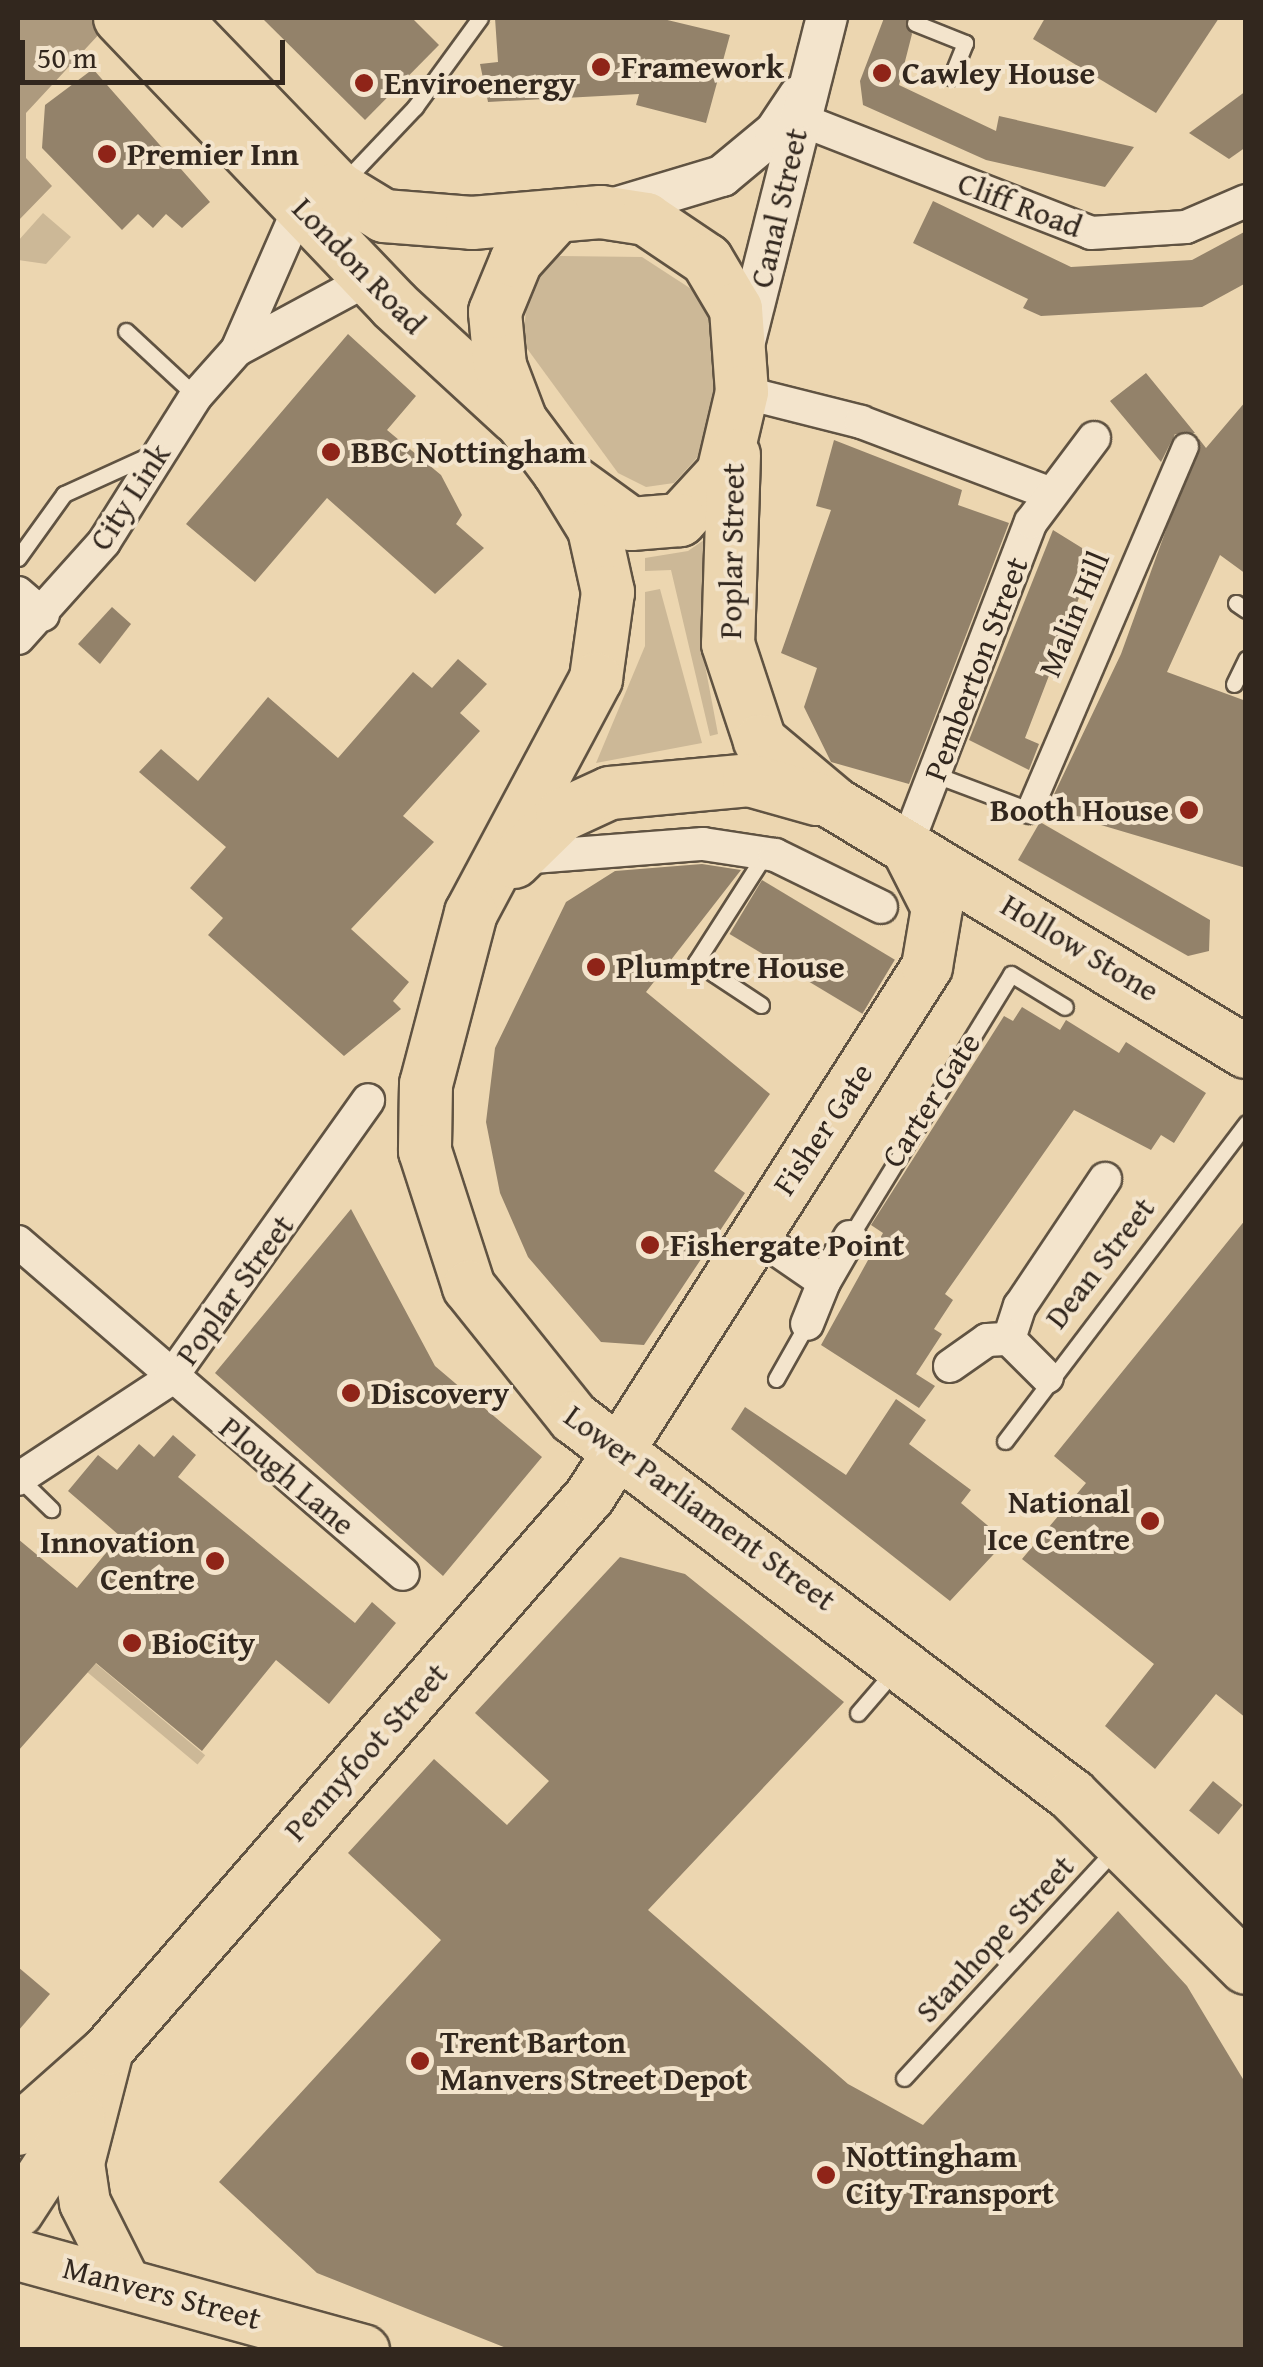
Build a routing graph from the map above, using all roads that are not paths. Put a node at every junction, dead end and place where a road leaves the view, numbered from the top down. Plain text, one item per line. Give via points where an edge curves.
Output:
1 (120, 18) edge
2 (174, 18) edge
3 (480, 18) edge
4 (827, 18) edge
5 (915, 24) dead end
6 (811, 70) junction
7 (951, 77) dead end
8 (799, 119) junction
9 (319, 197) junction
10 (1246, 201) edge
11 (578, 215) junction
12 (369, 278) junction
13 (126, 331) dead end
14 (236, 350) junction
15 (741, 384) junction
16 (196, 396) junction
17 (521, 421) junction
18 (1094, 438) dead end
19 (1185, 446) dead end
20 (160, 450) junction
21 (559, 472) junction
22 (1049, 494) junction
23 (18, 558) edge
24 (30, 604) edge
25 (18, 638) edge
26 (1246, 659) edge
27 (1234, 684) dead end
28 (936, 774) junction
29 (834, 804) junction
30 (1029, 810) joint
31 (906, 847) junction
32 (766, 853) junction
33 (516, 859) junction
34 (881, 907) dead end
35 (472, 914) junction
36 (761, 1005) dead end
37 (1064, 1007) dead end
38 (1241, 1038) edge
39 (368, 1100) dead end
40 (1246, 1123) edge
41 (1105, 1179) dead end
42 (754, 1233) junction
43 (850, 1237) joint
44 (18, 1242) edge
45 (824, 1282) junction
46 (807, 1324) joint
47 (1009, 1339) junction
48 (950, 1366) dead end
49 (1047, 1377) junction
50 (170, 1379) junction
51 (776, 1379) dead end
52 (1005, 1441) dead end
53 (620, 1452) junction
54 (18, 1478) edge
55 (51, 1509) dead end
56 (403, 1574) dead end
57 (904, 1659) junction
58 (858, 1712) dead end
59 (1125, 1838) junction
60 (1244, 1969) edge
61 (108, 2050) junction
62 (904, 2078) dead end
63 (92, 2100) junction
64 (18, 2130) edge
65 (18, 2212) edge
66 (18, 2255) edge
67 (123, 2280) junction
68 (364, 2350) edge

1 - 9 highway, London Road
2 - 9 highway, London Road
3 - 9 lane via 415,108
4 - 6 street, Canal Street
5 - 7 lane via 964,43
6 - 8 street, Canal Street
6 - 11 street, Canal Street via 775,132 722,176
8 - 10 street, Cliff Road via 1092,233 1186,227
8 - 15 street, Canal Street
9 - 11 highway, London Road via 400,221
9 - 12 highway, London Road
9 - 14 street, City Link
11 - 15 highway via 646,219 707,260
11 - 17 highway via 516,261 496,312 500,366
12 - 14 street, City Link
12 - 17 highway, London Road
13 - 16 lane
14 - 16 street, City Link
15 - 21 highway via 723,473 680,520 631,524
15 - 22 street
15 - 29 highway, Poplar Street via 727,548 735,679 760,741
16 - 20 street, City Link
17 - 21 highway
18 - 22 street, Pemberton Street
19 - 30 street, Malin Hill
20 - 23 lane via 64,494
20 - 24 street, City Link via 132,504
21 - 35 highway, Lower Parliament Street via 594,529 608,592 596,679
22 - 28 street, Pemberton Street
24 - 25 street, City Link
26 - 27 lane
28 - 30 lane
28 - 31 street, Pemberton Street
29 - 31 highway, Poplar Street
29 - 33 highway via 749,780 654,784 562,814
31 - 38 highway, Hollow Stone
31 - 42 main road, Fisher Gate via 937,908 928,967
32 - 33 street via 646,841
32 - 34 street
32 - 36 lane via 696,962
33 - 35 highway
35 - 53 highway, Lower Parliament Street via 426,1084 435,1199 469,1286 508,1346 564,1409
37 - 43 lane, Carter Gate via 1011,974
39 - 50 street, Poplar Street
40 - 49 lane, Dean Street
41 - 47 street via 1020,1306
42 - 45 street
42 - 53 main road, Fisher Gate
43 - 45 street, Carter Gate
44 - 50 street, Plough Lane
45 - 46 street, Carter Gate
46 - 51 lane, Carter Gate
47 - 48 street via 987,1340
47 - 49 street
49 - 52 lane, Dean Street
50 - 54 street, Poplar Street
50 - 56 street, Plough Lane
53 - 57 highway, Lower Parliament Street
53 - 61 main road, Pennyfoot Street via 564,1529
54 - 55 lane
57 - 58 lane
57 - 59 highway, Lower Parliament Street
59 - 60 highway, Lower Parliament Street
59 - 62 lane, Stanhope Street
61 - 63 main road, Pennyfoot Street
61 - 64 main road, Pennyfoot Street
63 - 65 main road, Pennyfoot Street
63 - 67 main road, Pennyfoot Street via 81,2186
66 - 67 main road, Manvers Street
67 - 68 main road, Manvers Street

